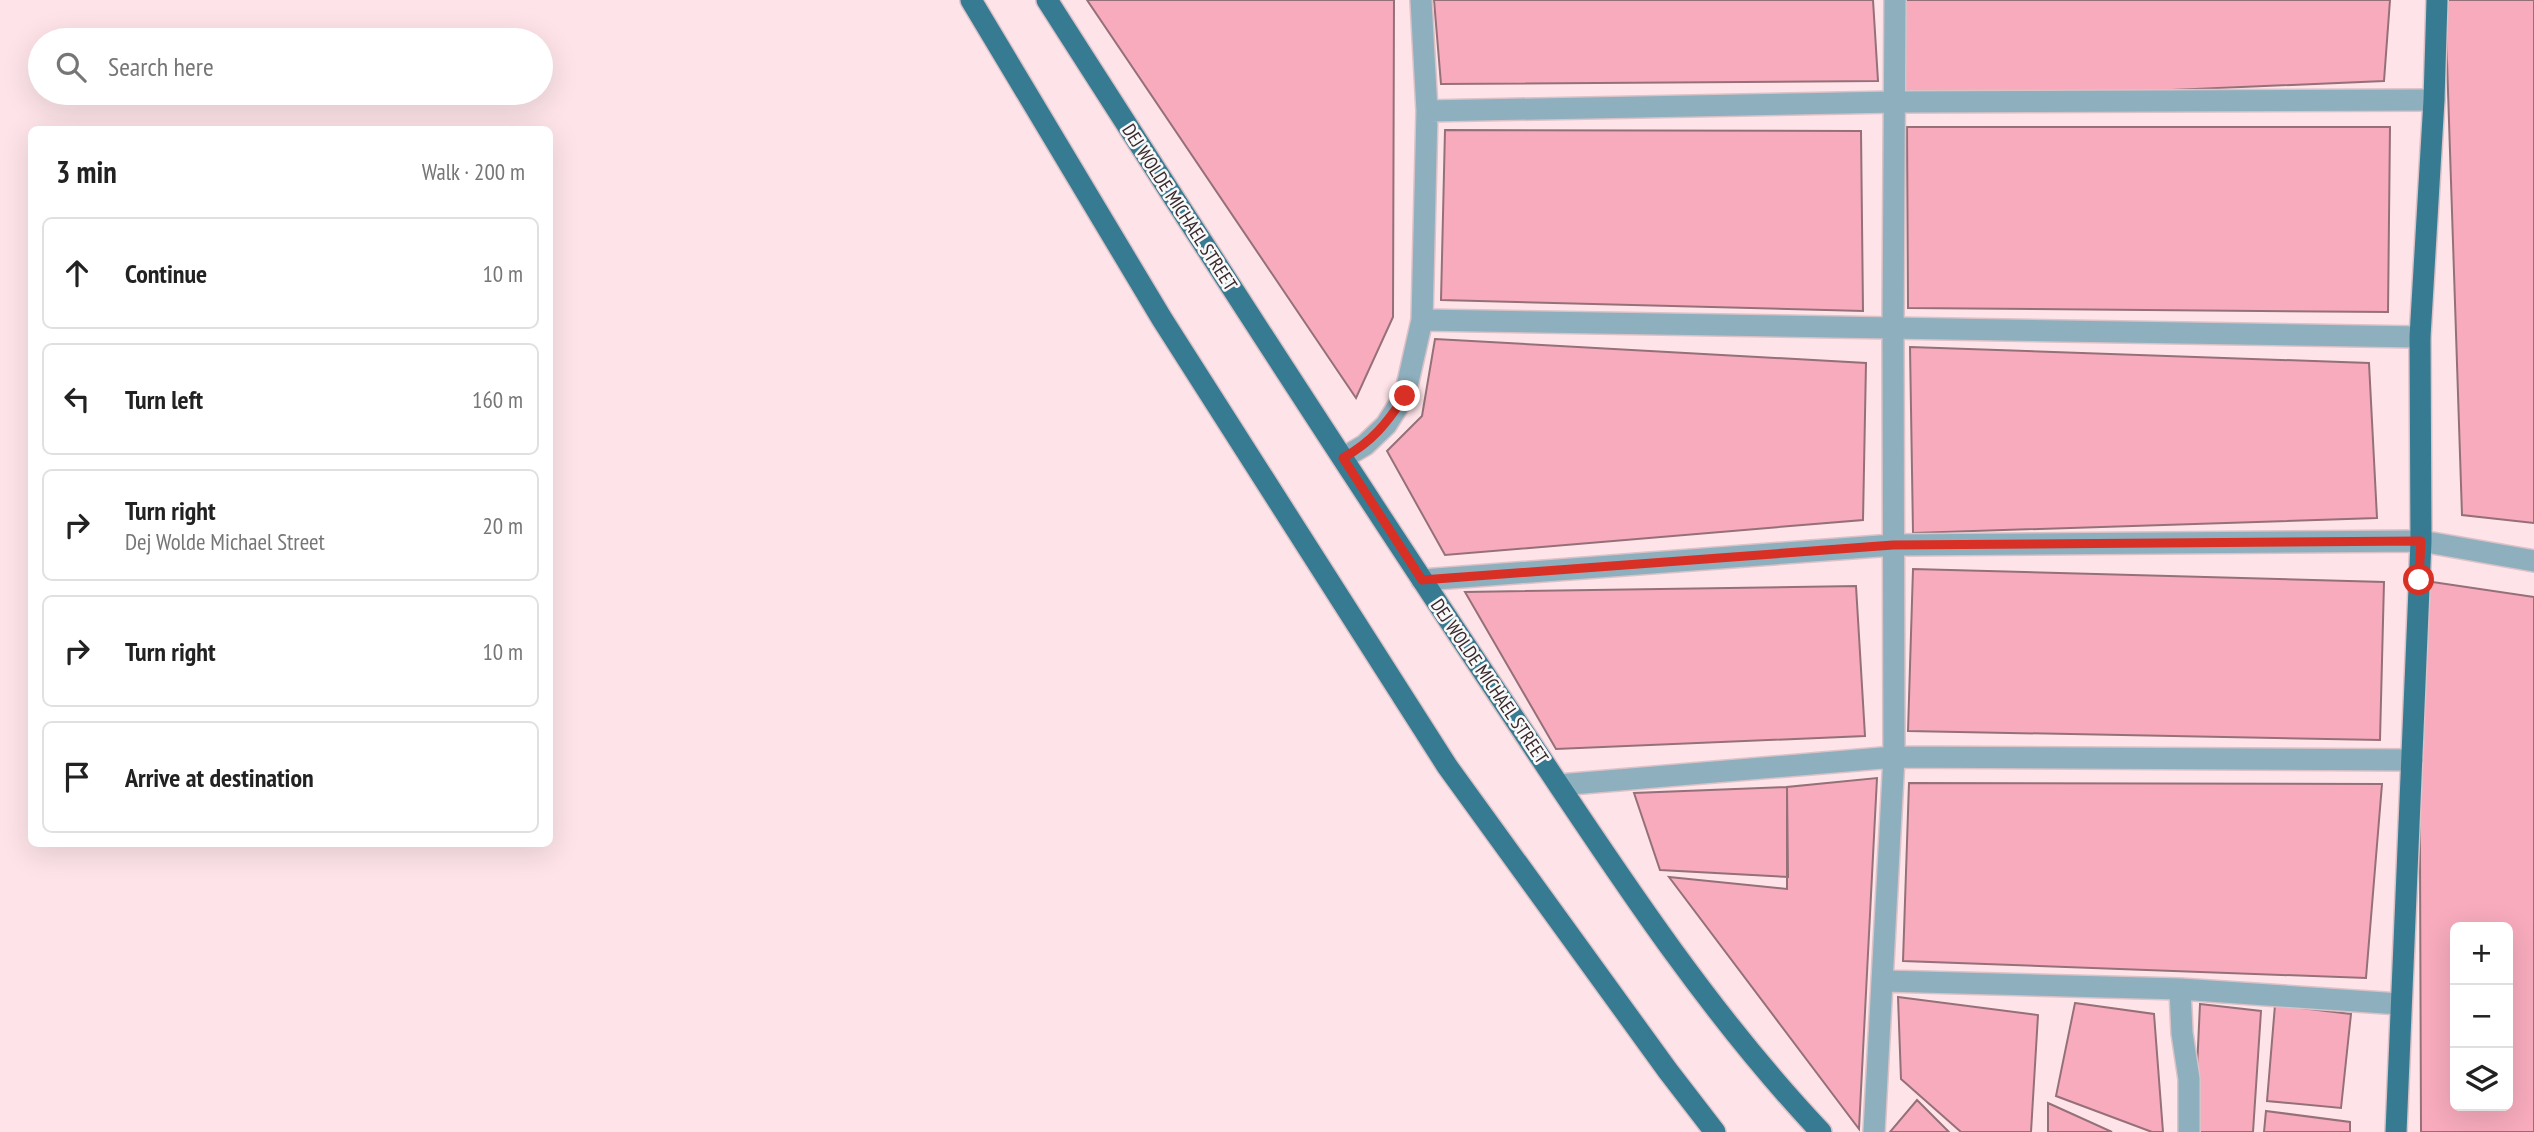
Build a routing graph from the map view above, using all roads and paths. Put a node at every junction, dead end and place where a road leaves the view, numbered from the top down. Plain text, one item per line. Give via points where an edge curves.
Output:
1 (971, 0) edge
2 (1047, 0) edge
3 (1421, 0) edge
4 (1895, 0) edge
5 (2437, 0) edge
6 (2434, 100) junction
7 (1894, 102) junction
8 (1427, 111) junction
9 (1422, 320) junction
10 (1893, 328) junction
11 (2420, 337) junction
12 (1343, 458) junction
13 (2421, 541) junction
14 (1893, 545) junction
15 (2534, 561) edge
16 (1422, 580) junction
17 (1895, 757) junction
18 (2412, 760) junction
19 (1559, 785) junction
20 (1884, 981) junction
21 (2179, 989) junction
22 (2400, 1004) junction
23 (1715, 1132) edge
24 (1821, 1132) edge
25 (1874, 1132) edge
26 (2189, 1132) edge
27 (2396, 1132) edge

1 - 23 main road via 1162,319 1447,766
2 - 12 main road, DEJ WOLDE MICHAEL STREET
3 - 8 street
4 - 7 street
5 - 6 main road
6 - 7 street
6 - 11 main road
7 - 8 street
7 - 10 street
8 - 9 street
9 - 10 street
9 - 12 street via 1405,396 1379,432
10 - 11 street
10 - 14 street
11 - 13 main road
12 - 16 main road, DEJ WOLDE MICHAEL STREET
13 - 14 street
13 - 15 street
13 - 18 main road
14 - 16 street
14 - 17 street
16 - 19 main road, DEJ WOLDE MICHAEL STREET
17 - 18 street
17 - 19 street
17 - 20 street
18 - 22 main road
19 - 24 main road, DEJ WOLDE MICHAEL STREET via 1749,1051
20 - 21 street
20 - 25 street
21 - 22 street
21 - 26 street via 2189,1079
22 - 27 main road

